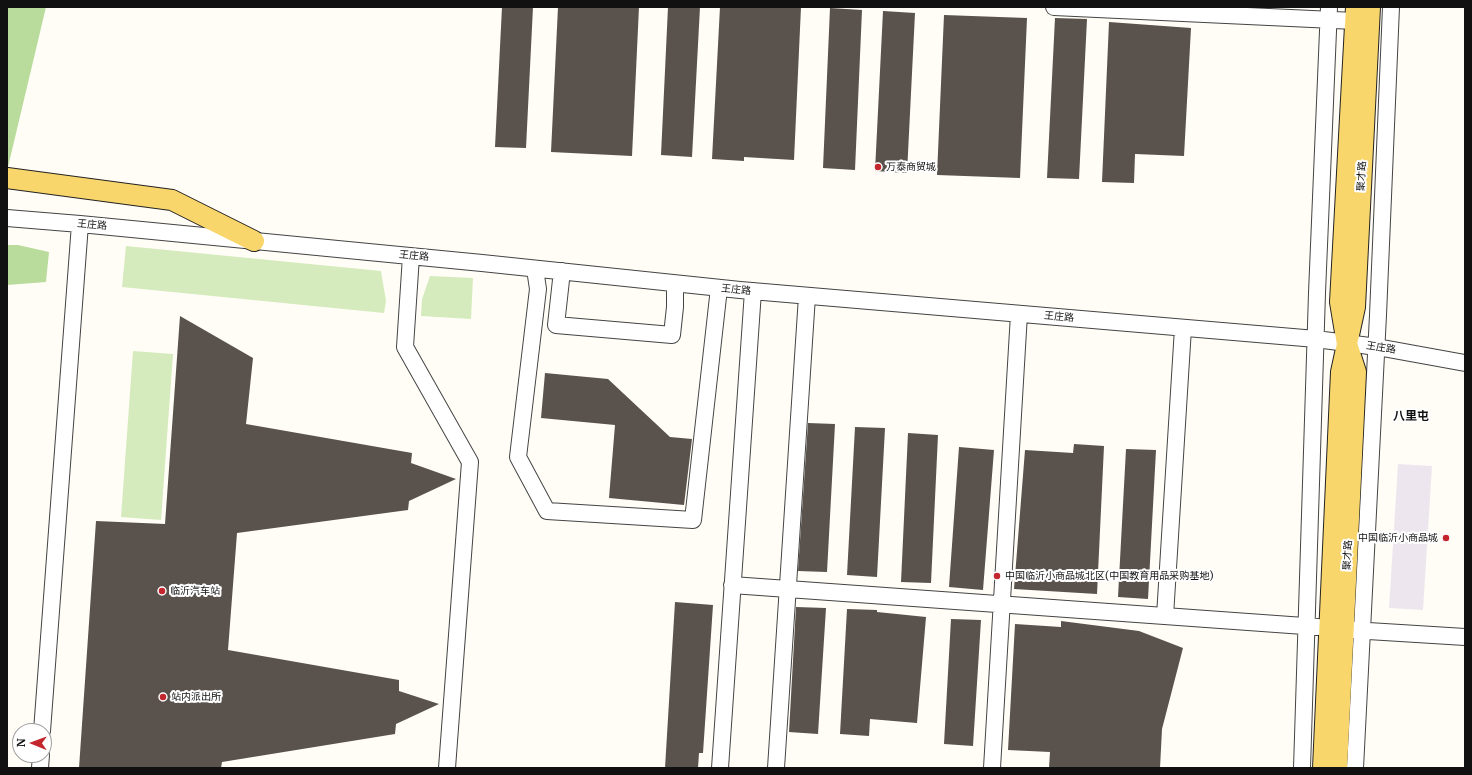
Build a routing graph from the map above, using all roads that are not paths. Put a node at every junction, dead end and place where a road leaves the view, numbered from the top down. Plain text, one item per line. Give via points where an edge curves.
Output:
1 (1054, 7) edge
2 (1370, 7) edge
3 (1392, 7) edge
4 (1329, 13) edge
5 (1356, 14) edge
6 (7, 178) edge
7 (7, 218) edge
8 (80, 224) junction
9 (254, 241) junction
10 (411, 256) junction
11 (536, 268) junction
12 (562, 271) junction
13 (675, 284) junction
14 (718, 288) junction
15 (753, 292) junction
16 (807, 296) junction
17 (1019, 314) junction
18 (1183, 328) junction
19 (1316, 339) junction
20 (1347, 344) junction
21 (1377, 347) junction
22 (1465, 363) edge
23 (732, 585) junction
24 (788, 588) junction
25 (1002, 604) junction
26 (1165, 616) junction
27 (1307, 626) junction
28 (1345, 629) junction
29 (1465, 637) edge
30 (43, 723) edge
31 (447, 768) edge
32 (720, 768) edge
33 (776, 768) edge
34 (992, 768) edge
35 (1302, 768) edge
36 (1323, 768) edge
37 (1337, 768) edge
38 (1355, 768) edge

1 - 4 street
2 - 20 main road, 聚才路 via 1355,307
3 - 21 street
4 - 5 street
4 - 19 street
5 - 20 main road, 聚才路 via 1340,302
6 - 9 main road via 172,200
7 - 8 street, 王庄路
8 - 9 street, 王庄路
8 - 30 street
9 - 10 street, 王庄路
10 - 11 street, 王庄路
10 - 31 street via 405,347 470,462
11 - 12 street, 王庄路
11 - 14 street via 538,289 518,457 547,511 693,520
12 - 13 street, 王庄路
12 - 13 street via 556,325 672,335
13 - 14 street, 王庄路
14 - 15 street, 王庄路
15 - 16 street, 王庄路
15 - 23 street
16 - 17 street, 王庄路
16 - 24 street
17 - 18 street, 王庄路
17 - 25 street
18 - 19 street, 王庄路
18 - 26 street
19 - 20 street, 王庄路
19 - 27 street
20 - 21 street, 王庄路
20 - 28 main road, 聚才路 via 1356,372
21 - 22 street, 王庄路
21 - 28 street
23 - 24 street
23 - 32 street
24 - 25 street
24 - 33 street
25 - 26 street
25 - 34 street
26 - 27 street
27 - 28 street
27 - 35 street
28 - 29 street
28 - 36 main road, 聚才路
28 - 37 main road, 聚才路
28 - 38 street

